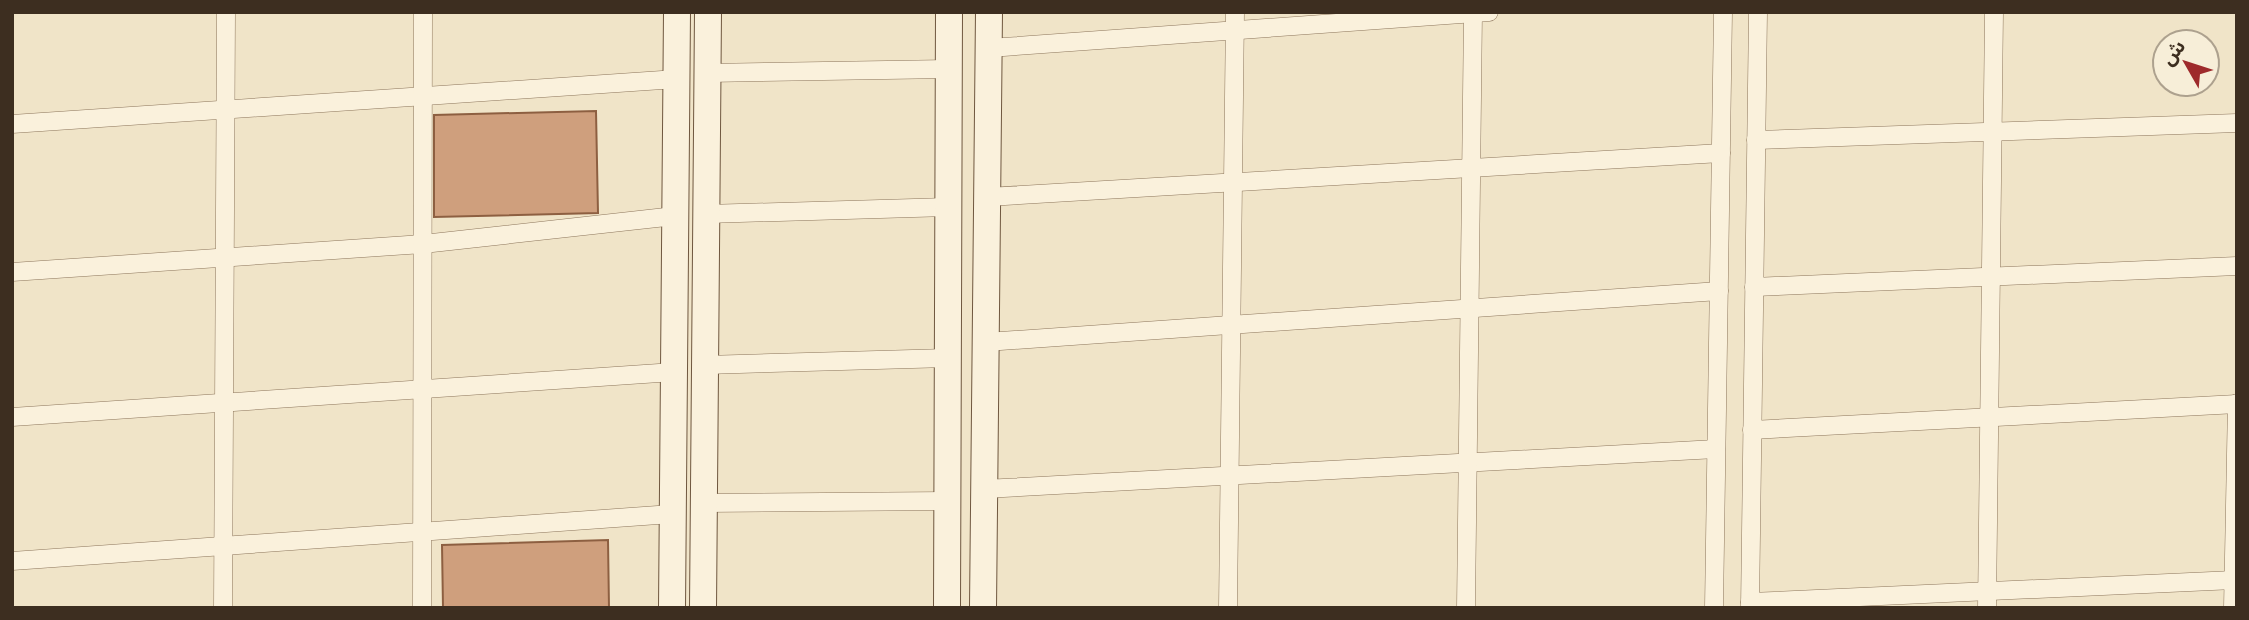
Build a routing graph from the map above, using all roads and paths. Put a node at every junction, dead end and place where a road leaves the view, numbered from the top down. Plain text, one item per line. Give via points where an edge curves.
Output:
1 (226, 12) edge
2 (423, 12) edge
3 (677, 12) edge
4 (708, 12) edge
5 (948, 12) edge
6 (989, 12) edge
7 (1236, 12) edge
8 (1723, 12) edge
9 (1758, 12) edge
10 (1994, 12) edge
11 (1478, 13) edge
12 (1235, 31) junction
13 (989, 48) junction
14 (948, 69) junction
15 (707, 73) junction
16 (677, 79) junction
17 (423, 97) junction
18 (226, 110) junction
19 (2237, 123) edge
20 (12, 124) edge
21 (1993, 132) junction
22 (1756, 140) junction
23 (1721, 153) junction
24 (1471, 168) junction
25 (1233, 182) junction
26 (987, 197) junction
27 (948, 207) junction
28 (706, 214) junction
29 (675, 216) junction
30 (423, 244) junction
31 (225, 257) junction
32 (2237, 266) edge
33 (12, 271) edge
34 (1991, 277) junction
35 (1754, 287) junction
36 (1718, 291) junction
37 (1469, 308) junction
38 (1231, 325) junction
39 (986, 342) junction
40 (948, 358) junction
41 (705, 365) junction
42 (674, 372) junction
43 (422, 389) junction
44 (224, 403) junction
45 (2237, 404) edge
46 (12, 417) edge
47 (1989, 417) junction
48 (1752, 430) junction
49 (1716, 449) junction
50 (1468, 463) junction
51 (1230, 476) junction
52 (984, 489) junction
53 (947, 501) junction
54 (704, 503) junction
55 (672, 514) junction
56 (422, 532) junction
57 (223, 546) junction
58 (12, 561) edge
59 (2234, 580) junction
60 (1987, 599) edge
61 (1750, 605) edge
62 (223, 608) edge
63 (422, 608) edge
64 (671, 608) edge
65 (703, 608) edge
66 (947, 608) edge
67 (983, 608) edge
68 (1228, 608) edge
69 (1466, 608) edge
70 (1714, 608) edge
71 (2233, 608) edge

1 - 18 street
2 - 17 street
3 - 16 main road
4 - 15 main road
5 - 14 main road
6 - 13 main road
7 - 12 street
8 - 23 street
9 - 22 street
10 - 21 street
11 - 12 street
11 - 24 street
12 - 13 street
12 - 25 street
13 - 26 main road
14 - 15 street
14 - 27 main road
15 - 28 main road
16 - 17 street
16 - 29 main road
17 - 18 street
17 - 30 street
18 - 20 street
18 - 31 street
19 - 21 street
21 - 22 street
21 - 34 street
22 - 35 street
23 - 24 street
23 - 36 street
24 - 25 street
24 - 37 street
25 - 26 street
25 - 38 street
26 - 39 main road
27 - 28 street
27 - 40 main road
28 - 41 main road
29 - 30 street
29 - 42 main road
30 - 31 street
30 - 43 street
31 - 33 street
31 - 44 street
32 - 34 street
34 - 35 street
34 - 47 street
35 - 48 street
36 - 37 street
36 - 49 street
37 - 38 street
37 - 50 street
38 - 39 street
38 - 51 street
39 - 52 main road
40 - 41 street
40 - 53 main road
41 - 54 main road
42 - 43 street
42 - 55 main road
43 - 44 street
43 - 56 street
44 - 46 street
44 - 57 street
45 - 47 street
45 - 59 street
47 - 48 street
47 - 60 street
48 - 61 street
49 - 50 street
49 - 70 street
50 - 51 street
50 - 69 street
51 - 52 street
51 - 68 street
52 - 67 main road
53 - 54 street
53 - 66 main road
54 - 65 main road
55 - 56 street
55 - 64 main road
56 - 57 street
56 - 63 street
57 - 58 street
57 - 62 street
59 - 60 street
59 - 71 street
60 - 61 street

